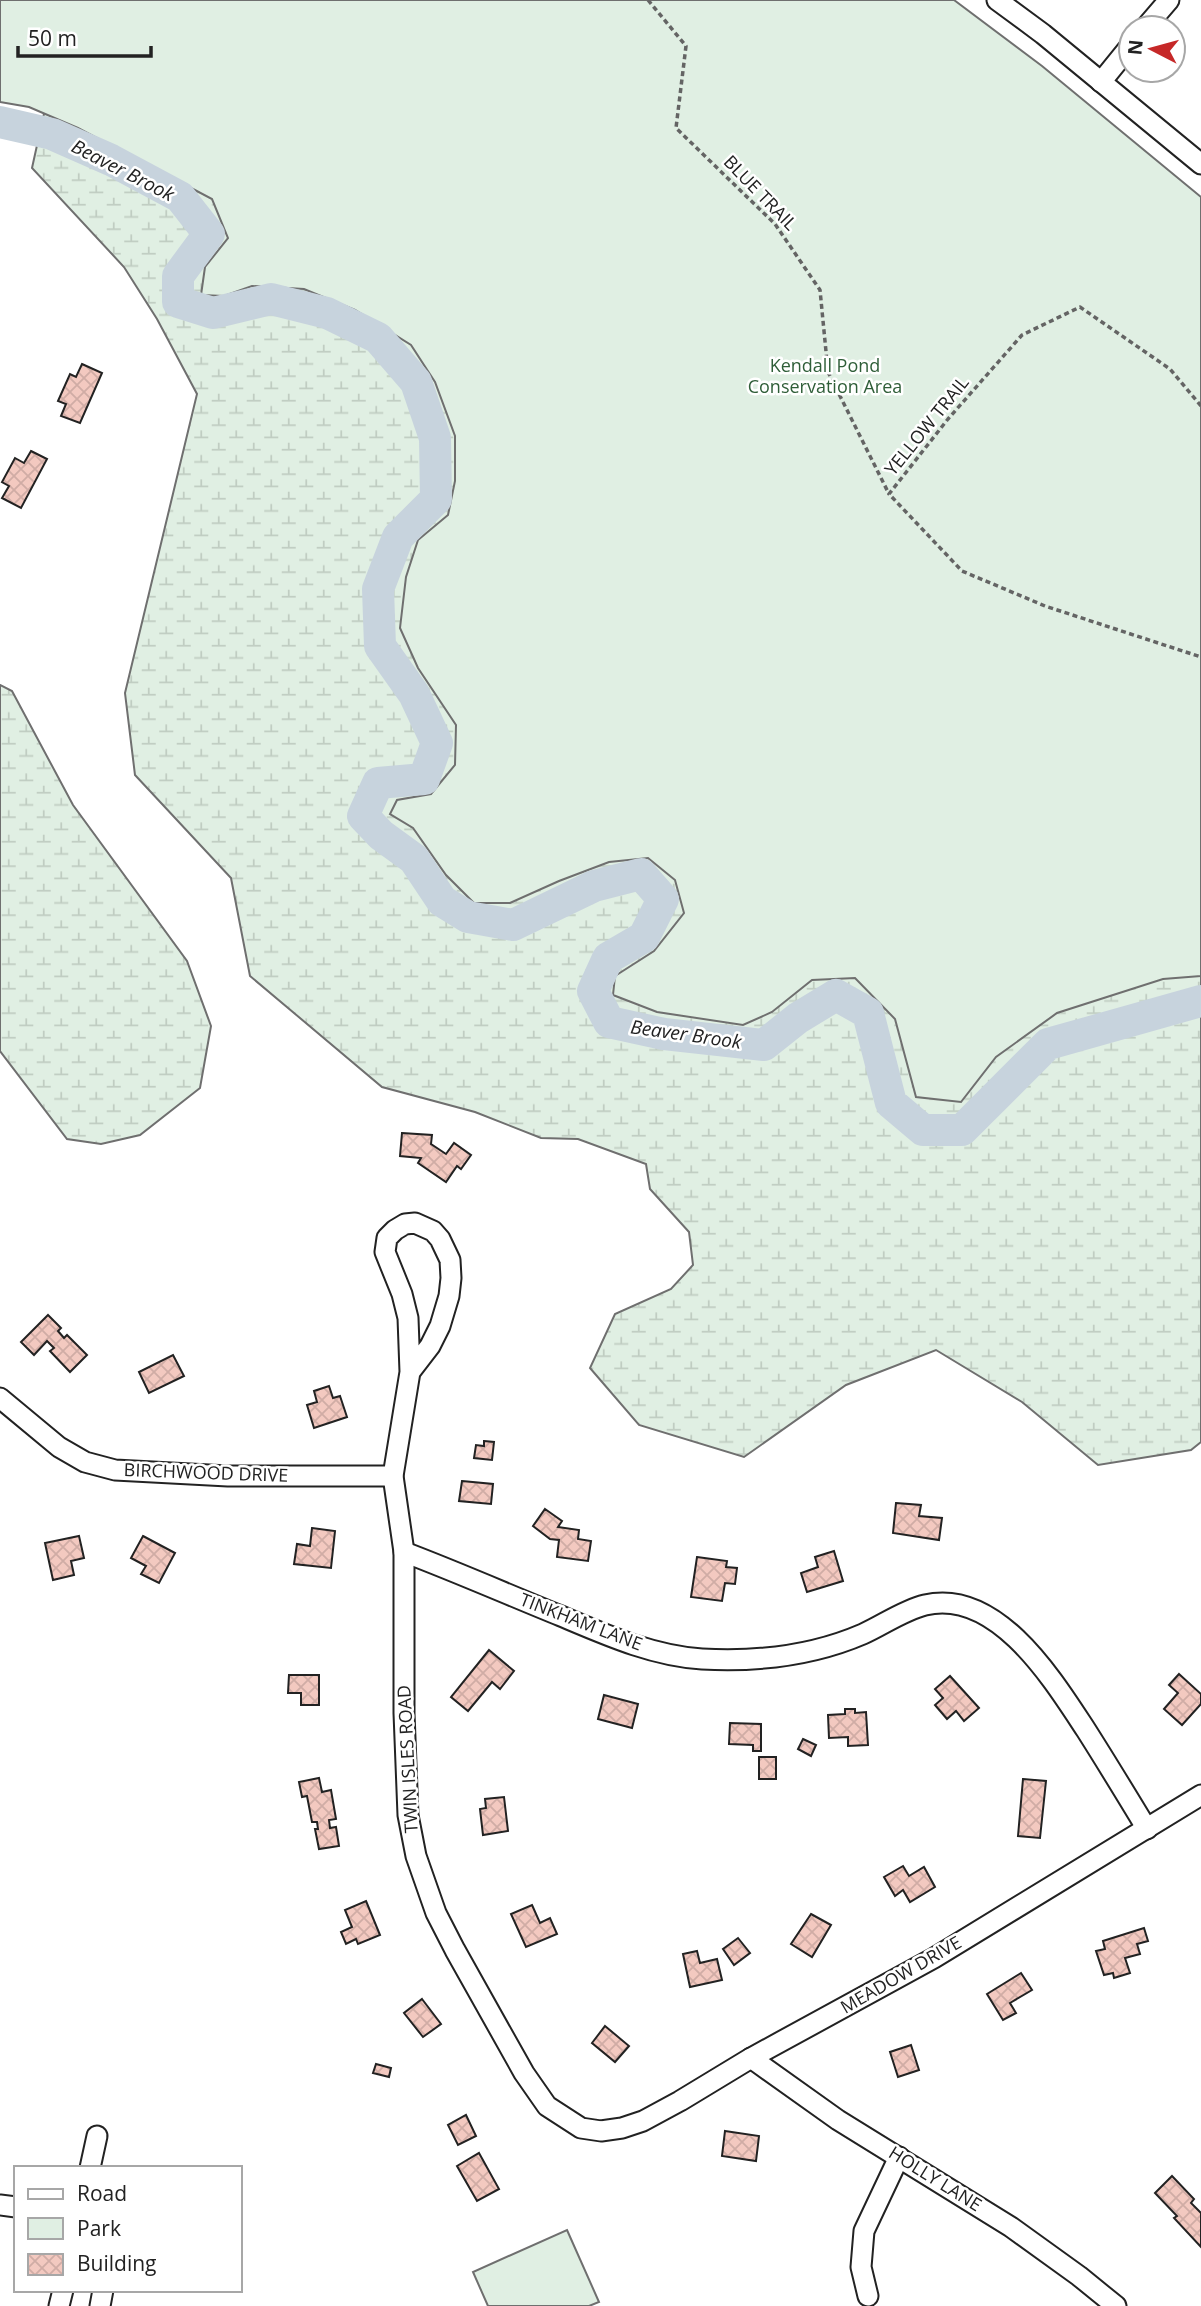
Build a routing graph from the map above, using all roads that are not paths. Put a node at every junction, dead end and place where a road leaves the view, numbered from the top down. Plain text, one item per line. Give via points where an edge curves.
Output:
1 (997, 0) edge
2 (1169, 0) edge
3 (1157, 14) edge
4 (1117, 62) edge
5 (1101, 82) junction
6 (1201, 164) edge
7 (411, 1372) junction
8 (0, 1398) edge
9 (393, 1476) junction
10 (404, 1552) junction
11 (1201, 1795) edge
12 (1147, 1829) junction
13 (751, 2058) junction
14 (591, 2130) joint
15 (97, 2136) dead end
16 (899, 2157) junction
17 (90, 2166) edge
18 (868, 2296) dead end
19 (1116, 2306) edge

1 - 5 street
2 - 3 street
4 - 5 street
5 - 6 street
7 - 7 street, TWIN ISLES ROAD via 440,1326 451,1278 450,1260 440,1239 415,1223 395,1230 387,1238 385,1252 408,1318
7 - 9 street, TWIN ISLES ROAD
8 - 9 street, BIRCHWOOD DRIVE via 59,1447 85,1462 115,1469 228,1476
9 - 10 street, TWIN ISLES ROAD
10 - 12 street, TINKHAM LANE via 620,1640 700,1659 782,1657 863,1634 925,1605 954,1603 1000,1625 1030,1653 1056,1685
10 - 14 street, TWIN ISLES ROAD via 408,1815 416,1856 436,1913 524,2073 547,2106 580,2128
11 - 12 street, MEADOW DRIVE
12 - 13 street, MEADOW DRIVE via 934,1958
13 - 14 street, MEADOW DRIVE via 643,2121
13 - 16 street, HOLLY LANE
15 - 17 street
16 - 18 street via 864,2231 860,2267
16 - 19 street, HOLLY LANE via 1011,2227

